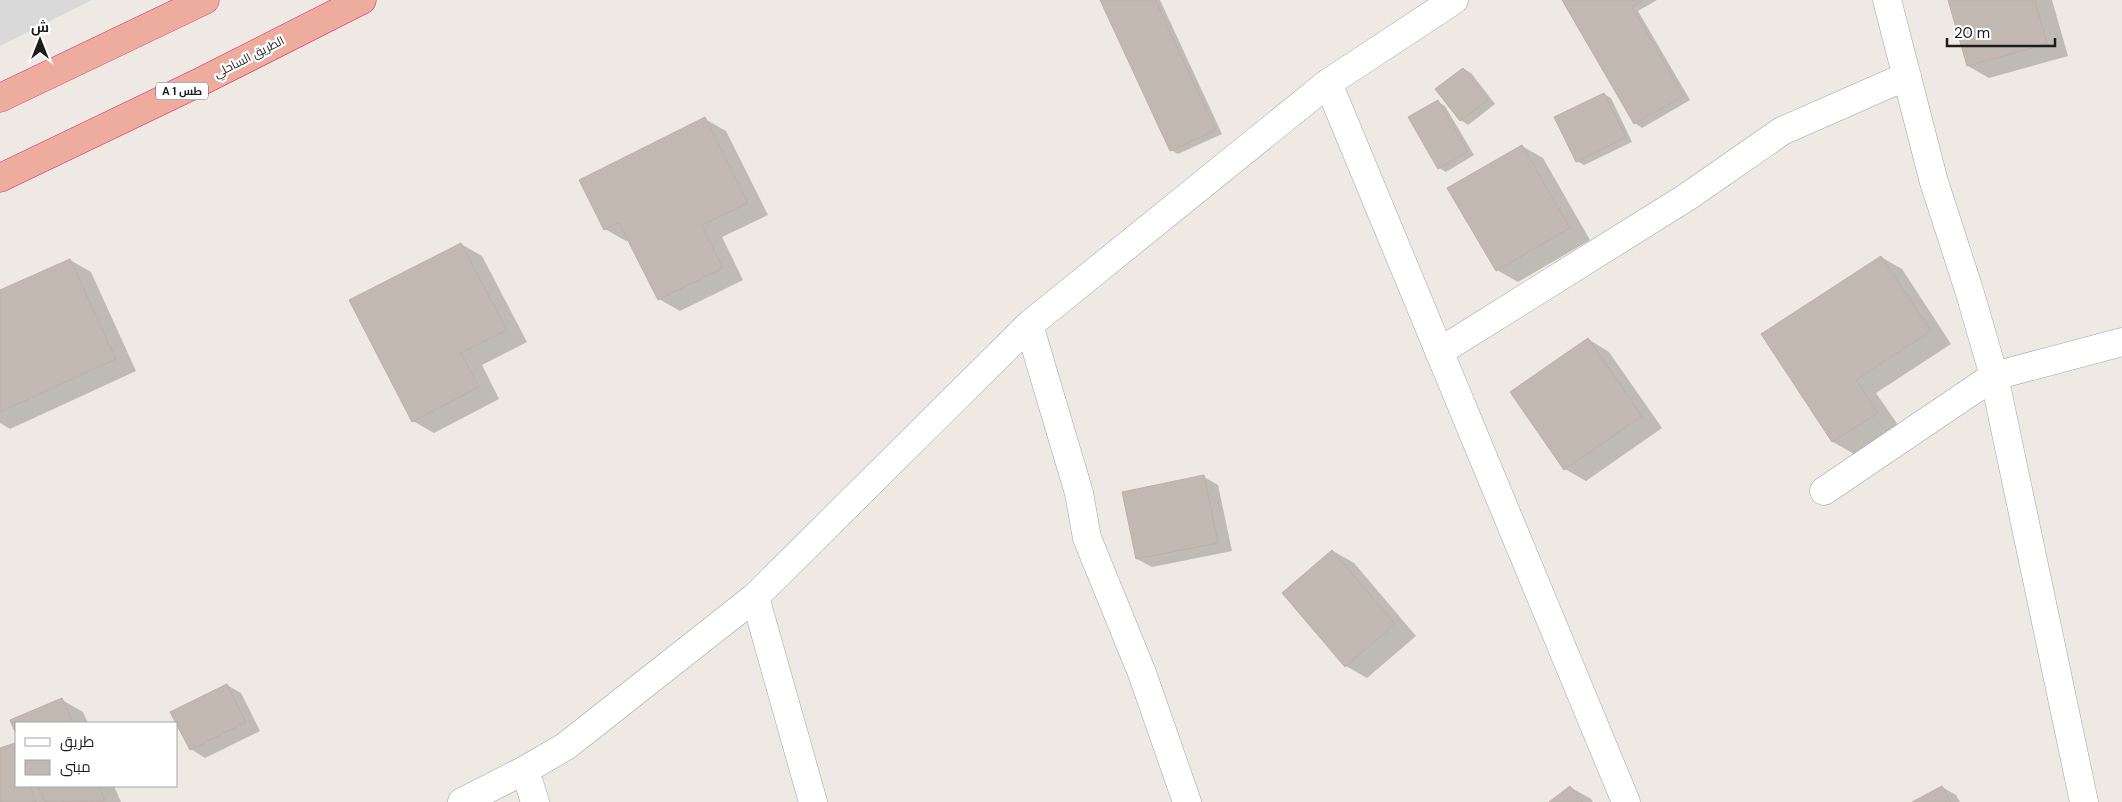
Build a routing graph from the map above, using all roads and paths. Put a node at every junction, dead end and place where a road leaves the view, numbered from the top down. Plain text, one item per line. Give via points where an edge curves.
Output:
1 (205, 0) edge
2 (362, 0) edge
3 (1454, 0) edge
4 (1887, 0) edge
5 (1907, 76) junction
6 (1328, 83) junction
7 (0, 98) edge
8 (0, 178) edge
9 (1029, 325) junction
10 (2122, 342) edge
11 (1439, 352) junction
12 (1994, 376) junction
13 (1824, 491) dead end
14 (755, 597) junction
15 (525, 770) junction
16 (462, 802) edge
17 (535, 802) edge
18 (813, 802) edge
19 (1186, 802) edge
20 (1626, 802) edge
21 (2084, 802) edge

1 - 7 highway
2 - 8 highway, الطريق الساحلي / A 1 طس
3 - 6 street
4 - 5 street
5 - 11 street via 1782,131 1687,197
5 - 12 street via 1934,182
6 - 9 street
6 - 11 street
9 - 14 street
9 - 19 street via 1079,493 1087,538 1142,673
10 - 12 street
11 - 20 street
12 - 13 street
12 - 21 street
14 - 15 street via 566,746
14 - 18 street
15 - 16 street
15 - 17 street

